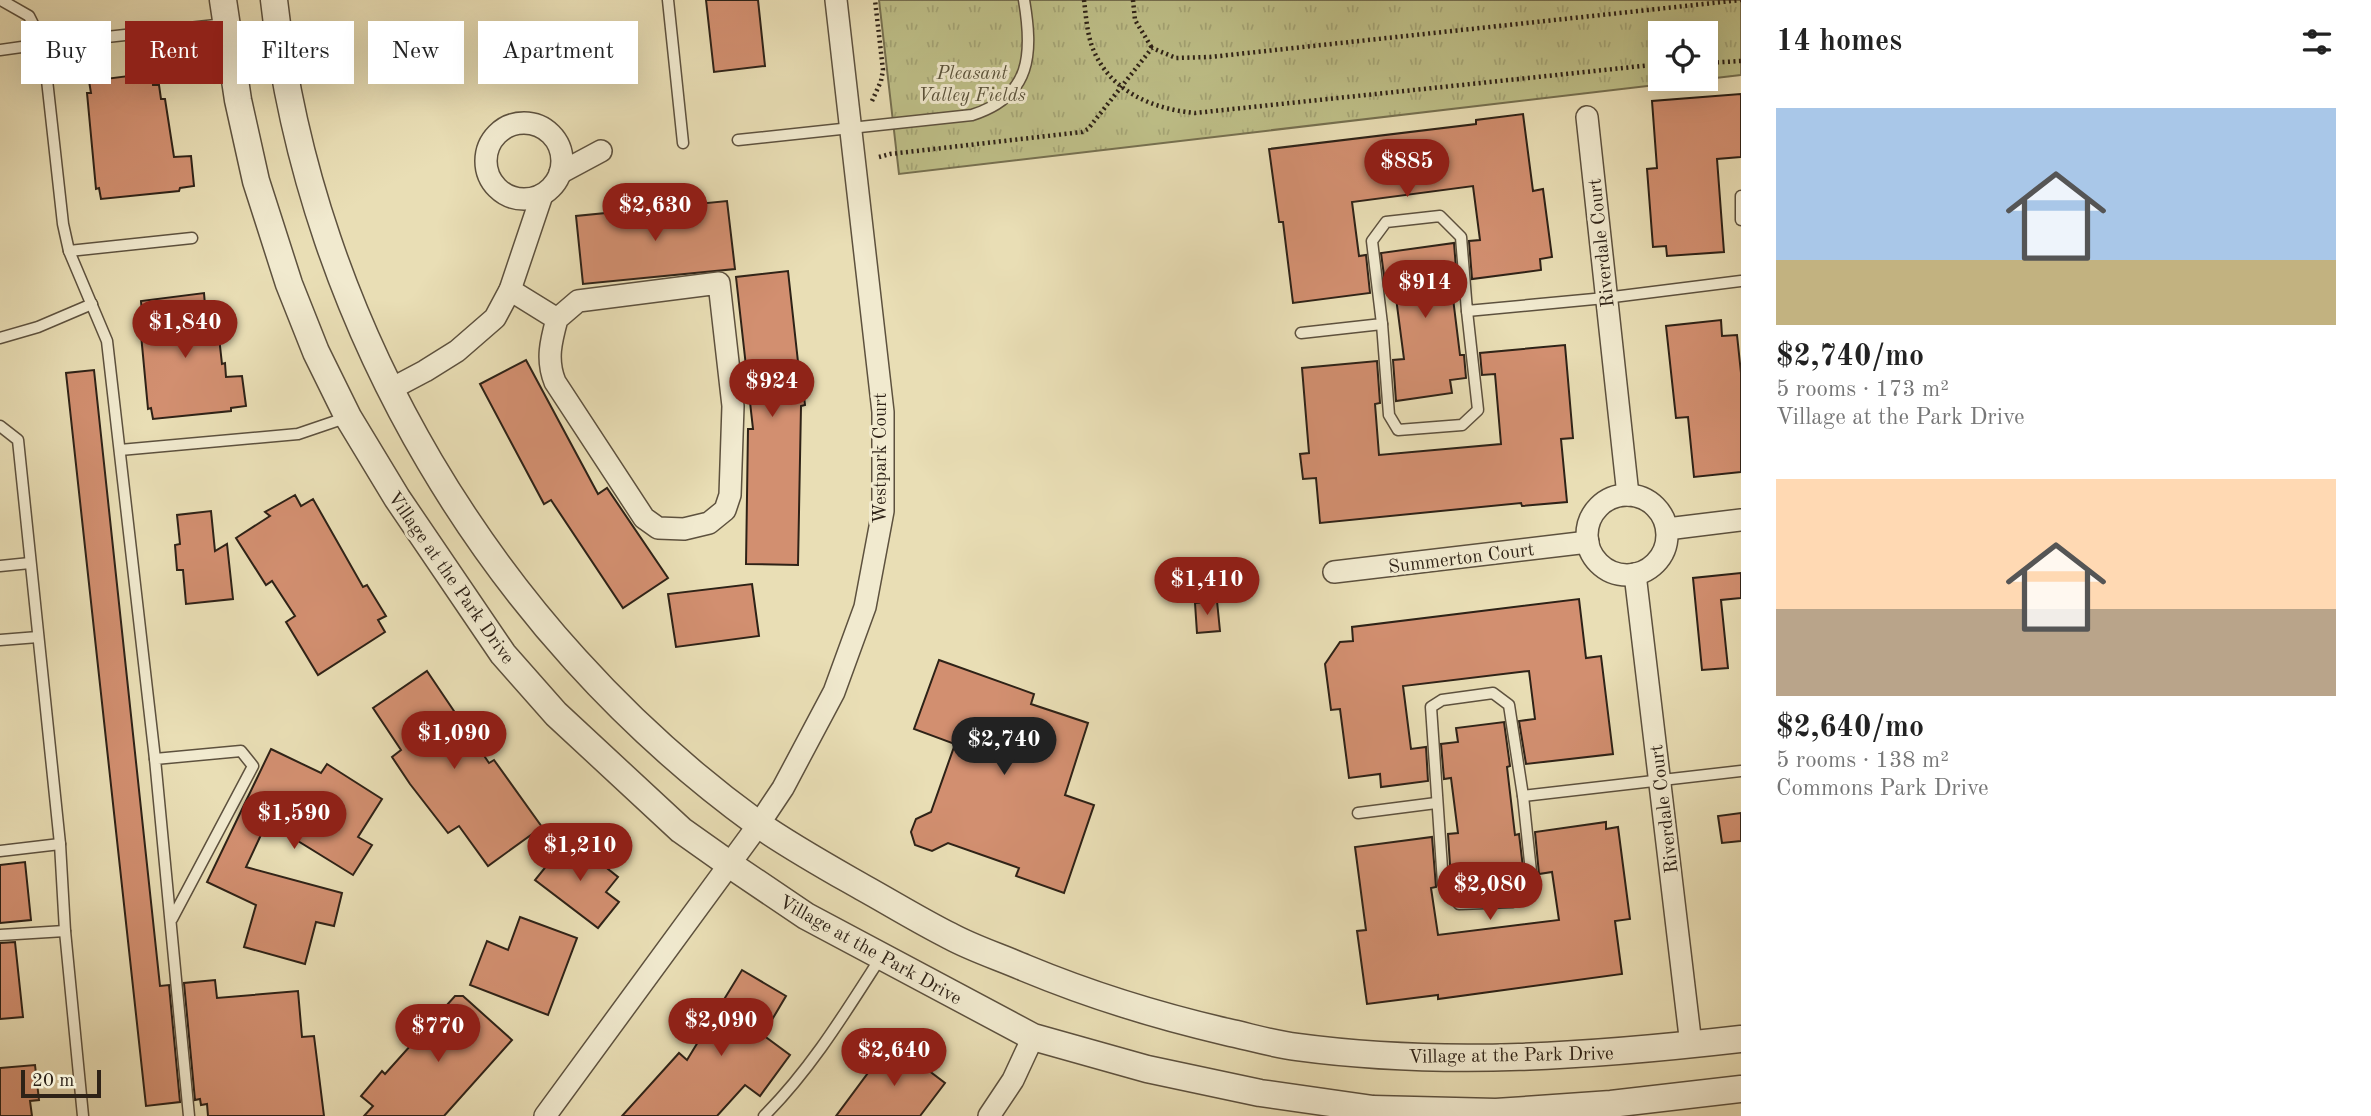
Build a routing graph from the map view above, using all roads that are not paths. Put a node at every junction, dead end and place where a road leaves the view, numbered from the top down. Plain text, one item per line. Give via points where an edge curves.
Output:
1 (1, 0) edge
2 (274, 0) edge
3 (668, 0) edge
4 (836, 0) edge
5 (1024, 0) edge
6 (224, 12) edge
7 (32, 21) edge
8 (111, 32) edge
9 (21, 47) edge
10 (0, 50) edge
11 (47, 84) edge
12 (1587, 117) dead end
13 (850, 129) junction
14 (738, 140) dead end
15 (683, 143) dead end
16 (558, 144) junction
17 (560, 173) junction
18 (542, 195) junction
19 (1741, 196) edge
20 (513, 197) junction
21 (1741, 220) edge
22 (527, 238) junction
23 (192, 239) dead end
24 (69, 251) junction
25 (1741, 281) edge
26 (510, 290) junction
27 (1605, 298) junction
28 (92, 304) junction
29 (1467, 311) junction
30 (557, 319) junction
31 (1382, 324) junction
32 (1301, 333) dead end
33 (0, 338) edge
34 (391, 389) junction
35 (348, 418) junction
36 (0, 426) edge
37 (120, 450) junction
38 (1628, 495) junction
39 (1741, 520) edge
40 (1667, 529) junction
41 (1588, 542) junction
42 (30, 563) junction
43 (0, 566) edge
44 (1334, 572) dead end
45 (1635, 574) junction
46 (38, 637) junction
47 (0, 640) edge
48 (155, 759) junction
49 (1741, 771) edge
50 (1660, 781) junction
51 (1523, 796) junction
52 (1436, 803) junction
53 (1358, 813) dead end
54 (759, 824) junction
55 (60, 844) junction
56 (0, 851) edge
57 (729, 864) junction
58 (172, 919) junction
59 (65, 932) junction
60 (0, 935) edge
61 (881, 957) junction
62 (1033, 1037) junction
63 (1741, 1040) edge
64 (1691, 1045) junction
65 (1741, 1089) edge
66 (83, 1116) edge
67 (189, 1116) edge
68 (545, 1116) edge
69 (764, 1116) edge
70 (989, 1116) edge

1 - 7 lane
2 - 34 street, Village at the Park Drive via 312,190 344,284
3 - 15 lane
4 - 13 street, Westpark Court
5 - 13 lane via 1030,41 1026,66 1014,89 999,103 972,115
6 - 8 lane
6 - 35 street, Village at the Park Drive via 256,181 311,341
9 - 10 lane
11 - 24 lane
12 - 27 street, Riverdale Court
13 - 14 lane
13 - 54 street, Westpark Court via 883,412 883,511 865,607 834,692
16 - 17 street
16 - 17 street via 601,151
16 - 20 street via 542,128 528,124 514,125 495,137 488,150 488,172 500,191
17 - 18 street
18 - 20 street
18 - 22 street
19 - 21 lane
20 - 22 street
22 - 26 street
23 - 24 lane
24 - 28 lane
25 - 27 lane
26 - 30 street
26 - 34 street via 495,318 457,351
27 - 29 lane
27 - 38 street, Riverdale Court
28 - 33 lane
28 - 37 lane via 107,341
29 - 31 lane via 1461,237 1440,216 1386,222 1372,241
29 - 31 lane via 1478,410 1462,425 1398,430 1388,415
30 - 30 street via 578,301 719,284 733,406 730,495 725,510 709,523 684,529 658,528 644,518 555,382 549,368
31 - 32 lane
34 - 54 street, Village at the Park Drive via 455,504 495,563 560,642 642,729
35 - 37 lane via 298,434
35 - 57 street, Village at the Park Drive via 503,654 556,714 681,830
36 - 42 lane via 18,440
37 - 48 lane
38 - 40 street via 1648,500 1664,518
38 - 41 street via 1612,498 1592,515
39 - 40 street
40 - 45 street via 1656,562
41 - 44 street, Summerton Court
41 - 45 street via 1600,564 1622,574
42 - 43 lane
42 - 46 lane
45 - 50 street, Riverdale Court
46 - 47 lane
46 - 55 lane
48 - 58 lane
48 - 58 lane via 241,751 253,766
49 - 50 lane
50 - 51 lane
50 - 64 street, Riverdale Court
51 - 52 lane via 1509,705 1493,694 1442,700 1431,707
51 - 52 lane via 1532,881 1513,902 1459,904 1443,883
52 - 53 lane
54 - 57 street, Westpark Court
54 - 64 street, Village at the Park Drive via 953,938 1070,986 1194,1024 1293,1047 1437,1059 1568,1056
55 - 56 lane
55 - 59 lane
57 - 61 street, Village at the Park Drive via 806,916
57 - 68 street, Westpark Court
58 - 67 lane
59 - 60 lane
59 - 66 lane
61 - 62 street, Village at the Park Drive
61 - 69 lane via 818,1053
62 - 65 street, Village at the Park Drive via 1235,1088 1373,1108 1496,1112
62 - 70 street
63 - 64 street, Village at the Park Drive

